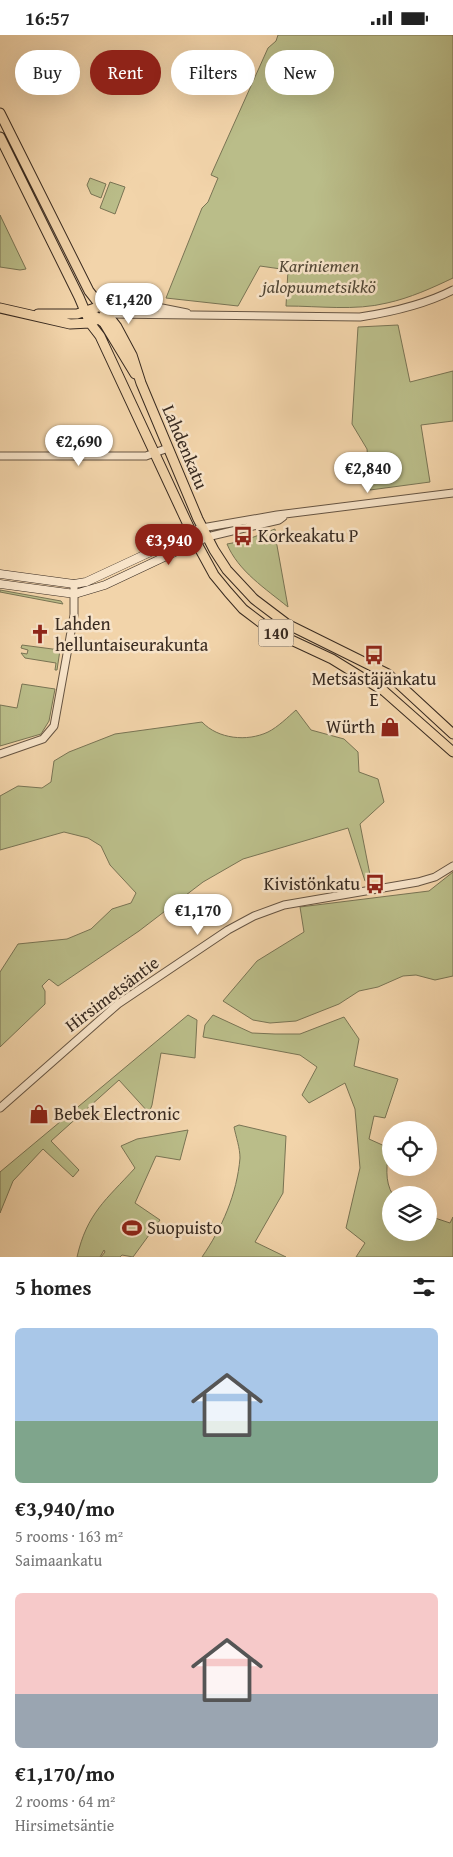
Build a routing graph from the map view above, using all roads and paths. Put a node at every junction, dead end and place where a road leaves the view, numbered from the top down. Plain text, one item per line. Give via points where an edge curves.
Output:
1 (0, 113) edge
2 (0, 137) edge
3 (453, 290) edge
4 (101, 306) junction
5 (0, 308) edge
6 (85, 313) junction
7 (34, 314) junction
8 (190, 314) junction
9 (104, 316) junction
10 (90, 323) junction
11 (168, 447) junction
12 (155, 453) junction
13 (0, 456) edge
14 (453, 493) edge
15 (286, 515) junction
16 (202, 528) junction
17 (192, 532) junction
18 (207, 537) junction
19 (196, 542) junction
20 (0, 574) edge
21 (0, 584) edge
22 (74, 584) junction
23 (75, 595) junction
24 (453, 734) edge
25 (453, 752) edge
26 (0, 754) edge
27 (453, 866) edge
28 (0, 1108) edge

1 - 4 main road via 90,291
2 - 6 main road, Lahdenkatu / 140
3 - 8 street via 420,304 360,317
4 - 6 main road
4 - 8 street via 152,306
4 - 9 main road
5 - 7 main road
6 - 7 main road
6 - 9 main road
6 - 10 main road, Lahdenkatu / 140
7 - 10 main road via 70,324
8 - 9 street
9 - 10 main road
9 - 11 main road, Lahdenkatu / 140 via 141,383
10 - 12 main road, Lahdenkatu / 140 via 100,336
11 - 12 street
11 - 16 main road, Lahdenkatu / 140
12 - 13 street via 146,456
12 - 17 main road, Lahdenkatu / 140
14 - 15 street
15 - 16 street
15 - 18 street via 279,520
16 - 17 main road
16 - 18 main road, Lahdenkatu / 140
17 - 19 main road, Lahdenkatu / 140
17 - 22 main road via 104,575
18 - 19 main road
18 - 24 main road, Lahdenkatu / 140 via 239,584 269,611 287,624 388,674
19 - 23 main road via 105,585
19 - 25 main road, Lahdenkatu / 140 via 214,575 259,622 332,659 378,687
20 - 22 main road
21 - 23 main road
22 - 23 street
23 - 26 street via 54,726 43,739
27 - 28 street, Hirsimetsäntie via 435,877 418,882 284,905 237,925 118,1004

